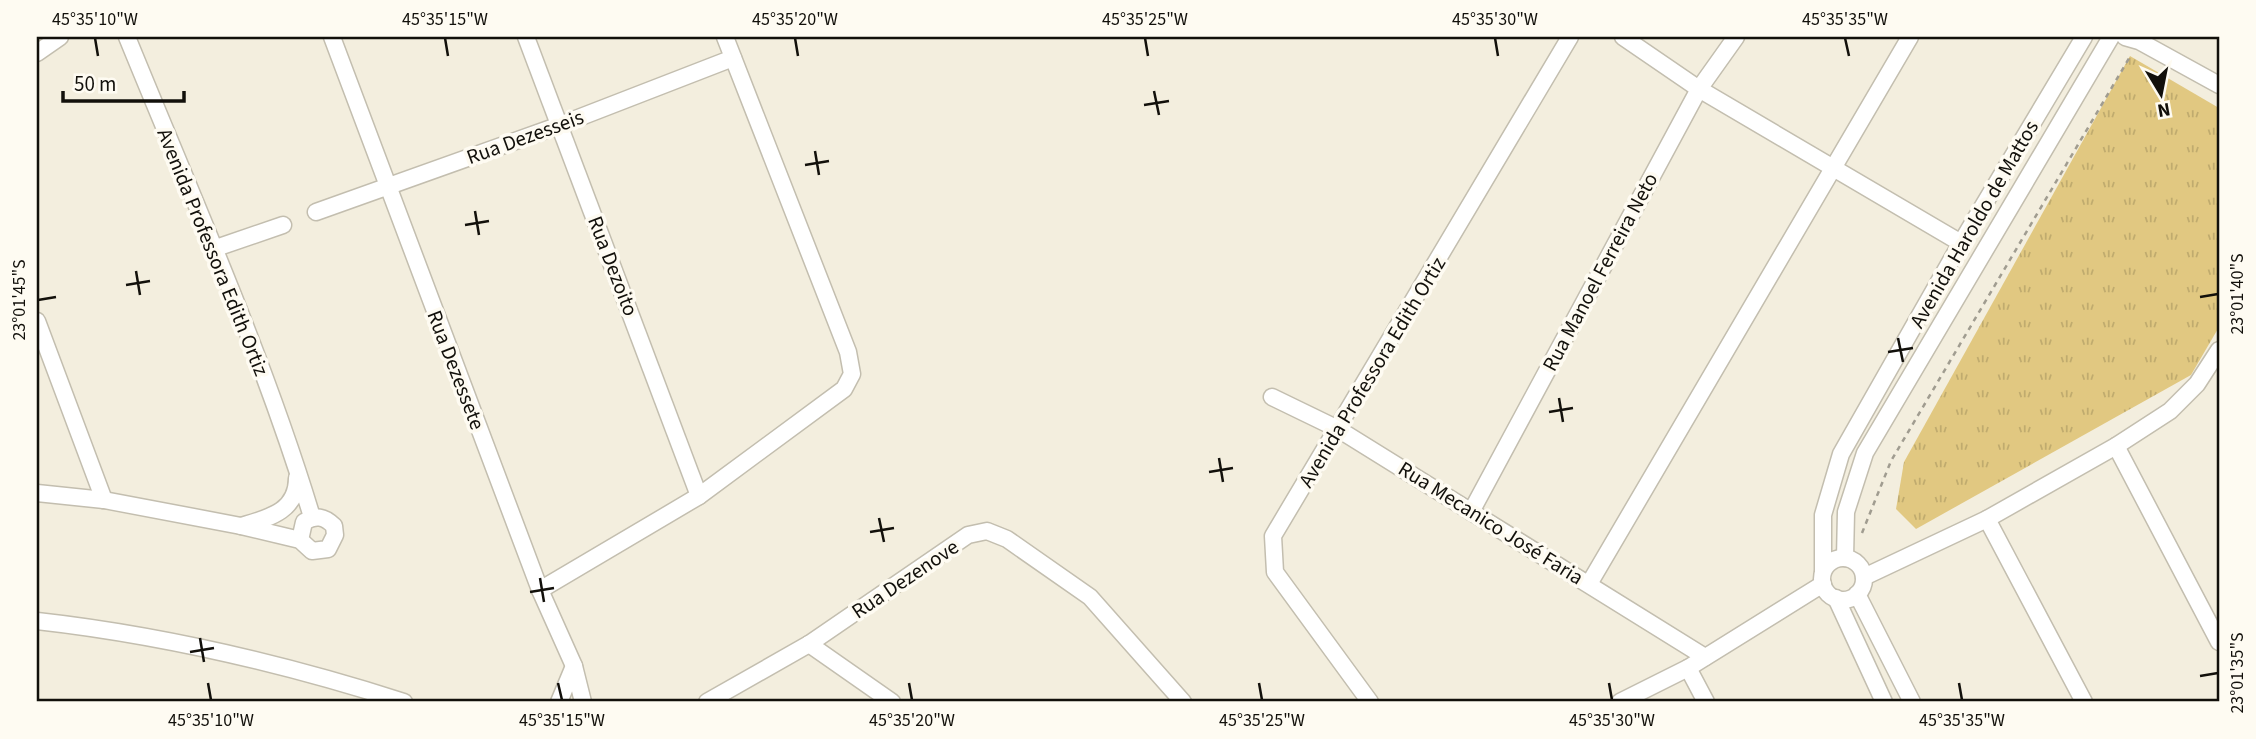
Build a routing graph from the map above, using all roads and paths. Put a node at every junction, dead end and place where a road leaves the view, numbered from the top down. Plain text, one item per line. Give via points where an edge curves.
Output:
1 (60, 37) edge
2 (127, 37) edge
3 (332, 37) edge
4 (526, 37) edge
5 (725, 37) edge
6 (1570, 37) edge
7 (1623, 37) edge
8 (1736, 37) edge
9 (1910, 37) edge
10 (2084, 37) edge
11 (2111, 37) edge
12 (2132, 39) edge
13 (37, 53) edge
14 (733, 58) junction
15 (2219, 85) edge
16 (1699, 89) junction
17 (560, 125) junction
18 (1831, 168) junction
19 (387, 187) junction
20 (316, 212) dead end
21 (284, 225) dead end
22 (1961, 243) junction
23 (213, 249) junction
24 (37, 321) edge
25 (2219, 350) edge
26 (1272, 397) dead end
27 (1338, 429) junction
28 (2116, 446) junction
29 (297, 468) junction
30 (37, 493) edge
31 (699, 496) junction
32 (104, 500) junction
33 (1471, 512) junction
34 (312, 517) junction
35 (1987, 519) junction
36 (241, 526) junction
37 (1862, 534) dead end
38 (300, 540) junction
39 (1845, 558) junction
40 (1823, 577) junction
41 (1864, 577) junction
42 (1589, 584) junction
43 (540, 590) junction
44 (1857, 594) junction
45 (1836, 598) junction
46 (37, 621) edge
47 (2219, 642) edge
48 (809, 644) junction
49 (1705, 657) junction
50 (574, 666) junction
51 (1688, 668) junction
52 (404, 702) edge
53 (559, 702) edge
54 (583, 702) edge
55 (707, 702) edge
56 (892, 702) edge
57 (1183, 702) edge
58 (1370, 702) edge
59 (1620, 702) edge
60 (1706, 702) edge
61 (1884, 702) edge
62 (1912, 702) edge
63 (2084, 702) edge

1 - 13 street
2 - 23 street, Avenida Professora Edith Ortiz
3 - 19 street, Rua Dezessete
4 - 17 street, Rua Dezoito
5 - 14 street
6 - 27 street, Avenida Professora Edith Ortiz
7 - 16 street
8 - 16 street, Rua Manoel Ferreira Neto
9 - 18 street
10 - 22 street, Avenida Haroldo de Mattos
11 - 39 street, Avenida Haroldo de Mattos via 1865,453 1846,512
12 - 15 street
12 - 37 path via 1891,461
14 - 17 street, Rua Dezesseis
14 - 31 street via 848,352 852,373 844,389
16 - 18 street
16 - 33 street, Rua Manoel Ferreira Neto
17 - 19 street, Rua Dezesseis
17 - 31 street, Rua Dezoito
18 - 22 street
18 - 42 street
19 - 20 street, Rua Dezesseis
19 - 43 street, Rua Dezessete
21 - 23 street
22 - 40 street, Avenida Haroldo de Mattos via 1841,454 1823,515
23 - 29 street, Avenida Professora Edith Ortiz
24 - 32 street
25 - 28 street via 2197,384 2170,411
26 - 27 street, Rua Mecanico José Faria
27 - 33 street, Rua Mecanico José Faria
27 - 58 street, Avenida Professora Edith Ortiz via 1273,536 1275,572
28 - 35 street
28 - 47 street
29 - 34 street, Avenida Professora Edith Ortiz
29 - 36 street via 297,489 289,505 276,515
30 - 32 street
31 - 43 street
32 - 36 street
33 - 42 street, Rua Mecanico José Faria
34 - 38 street via 300,530
34 - 38 street via 334,526 333,543 328,549 312,551
35 - 41 street
35 - 63 street
36 - 38 street
39 - 40 street via 1832,561
39 - 41 street via 1858,564
40 - 45 street
40 - 49 street
41 - 44 street
42 - 49 street, Rua Mecanico José Faria
43 - 50 street, Rua Dezessete
44 - 45 street
44 - 62 street
45 - 61 street
46 - 52 street via 108,629 257,660
48 - 55 street, Rua Dezenove
48 - 56 street
48 - 57 street, Rua Dezenove via 968,535 987,531 1007,539 1090,597
49 - 51 street
50 - 53 street
50 - 54 street, Rua Dezessete
51 - 59 street
51 - 60 street

